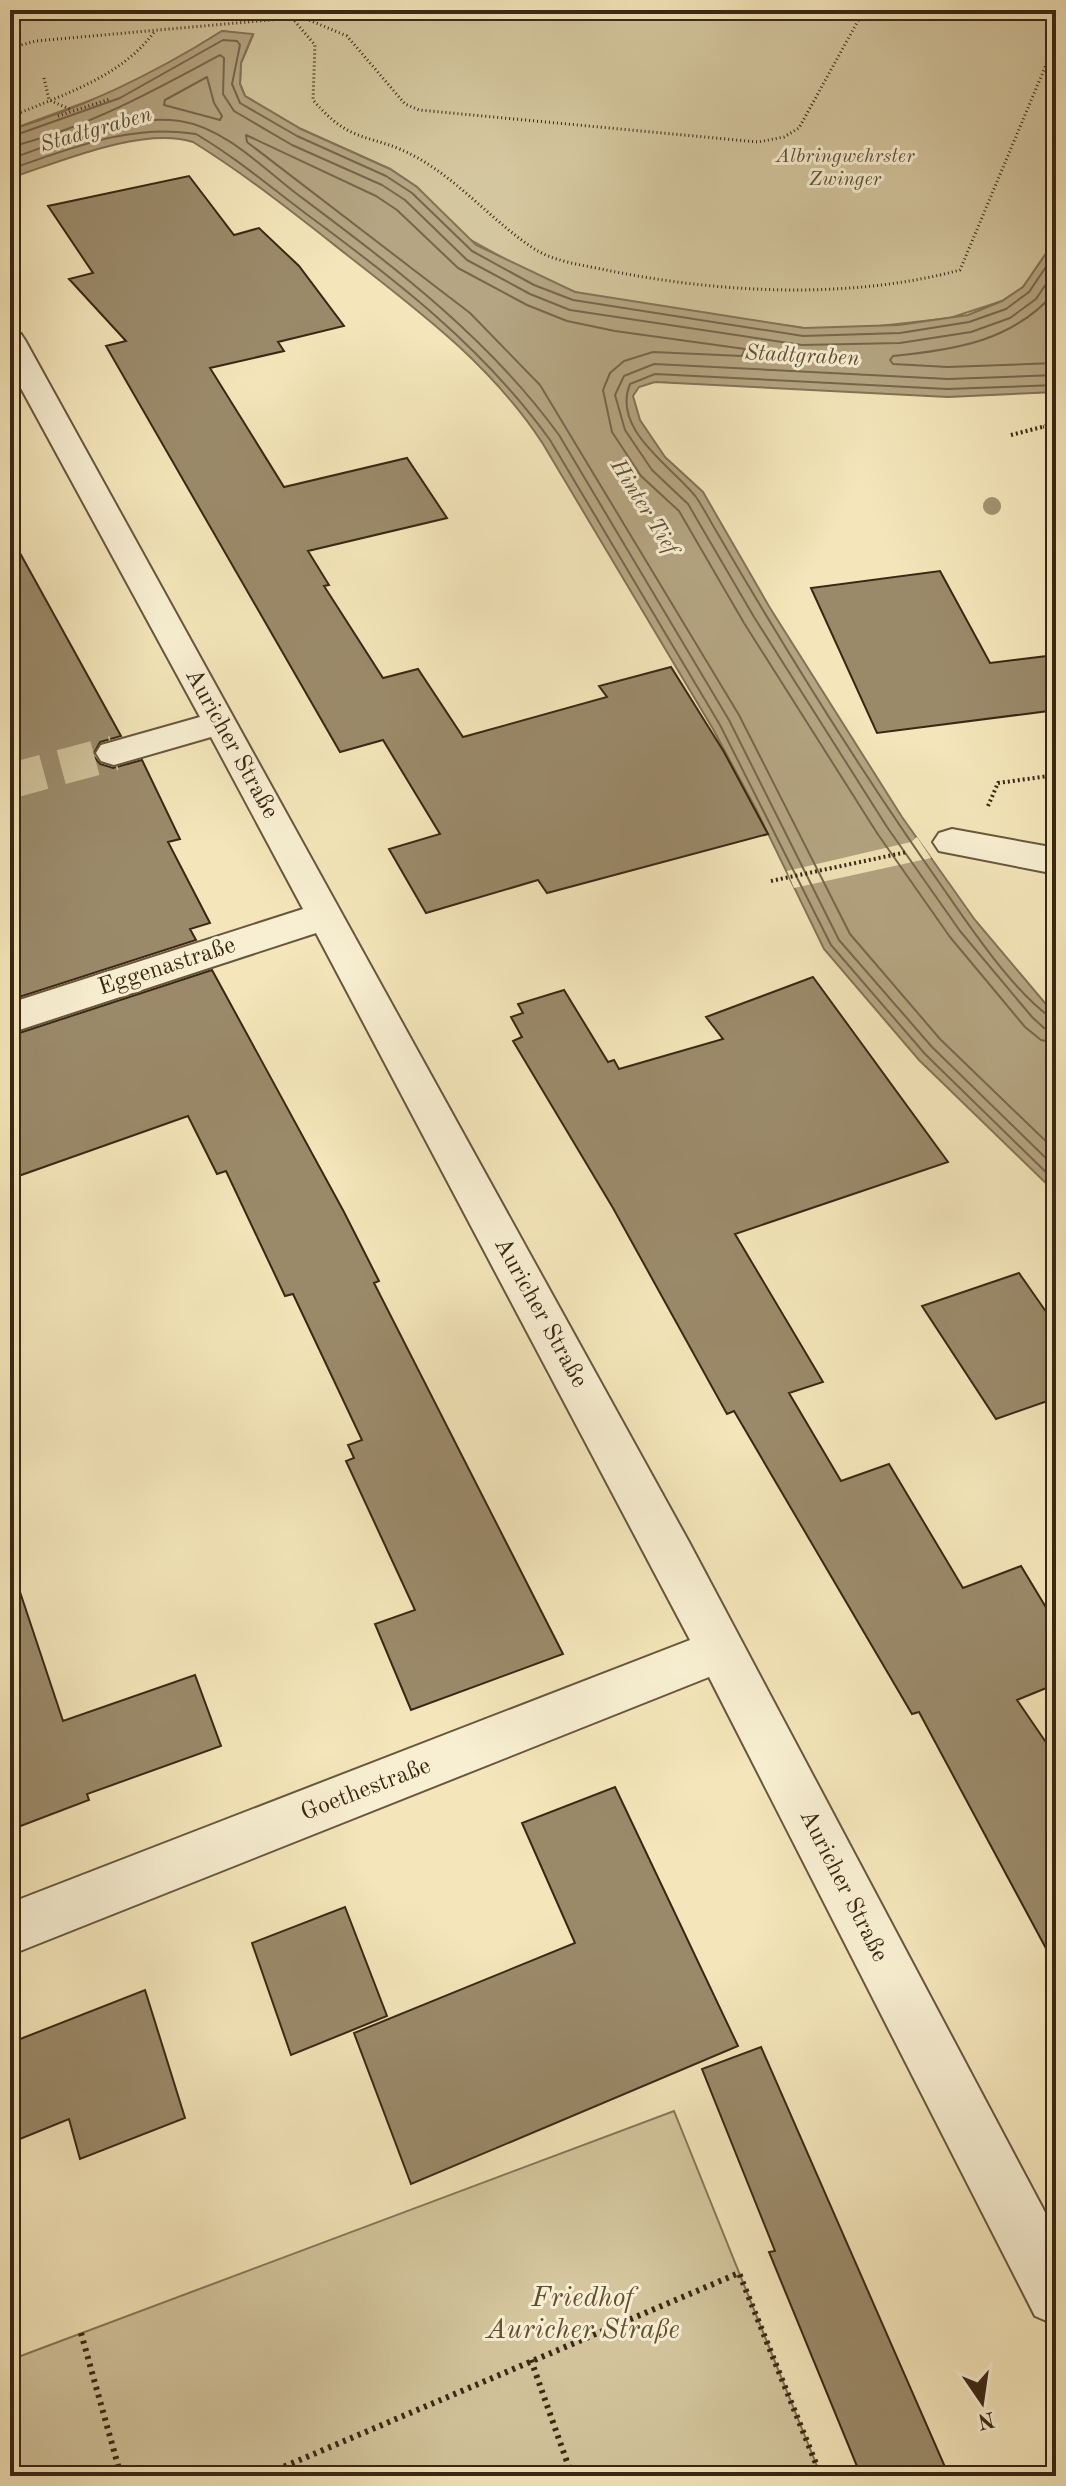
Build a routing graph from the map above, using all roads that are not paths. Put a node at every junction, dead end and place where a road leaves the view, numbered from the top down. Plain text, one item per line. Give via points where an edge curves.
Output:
1 (10, 340) edge
2 (220, 723) junction
3 (114, 753) tunnel mouth
4 (948, 845) road end
5 (1056, 861) edge
6 (324, 916) junction
7 (10, 1018) edge
8 (721, 1650) junction
9 (10, 1929) edge
10 (1056, 2295) edge

1 - 2 street, Auricher Straße
2 - 3 street
2 - 6 street, Auricher Straße
4 - 5 street
6 - 7 street, Eggenastraße
6 - 8 street, Auricher Straße
8 - 9 street, Goethestraße
8 - 10 street, Auricher Straße

